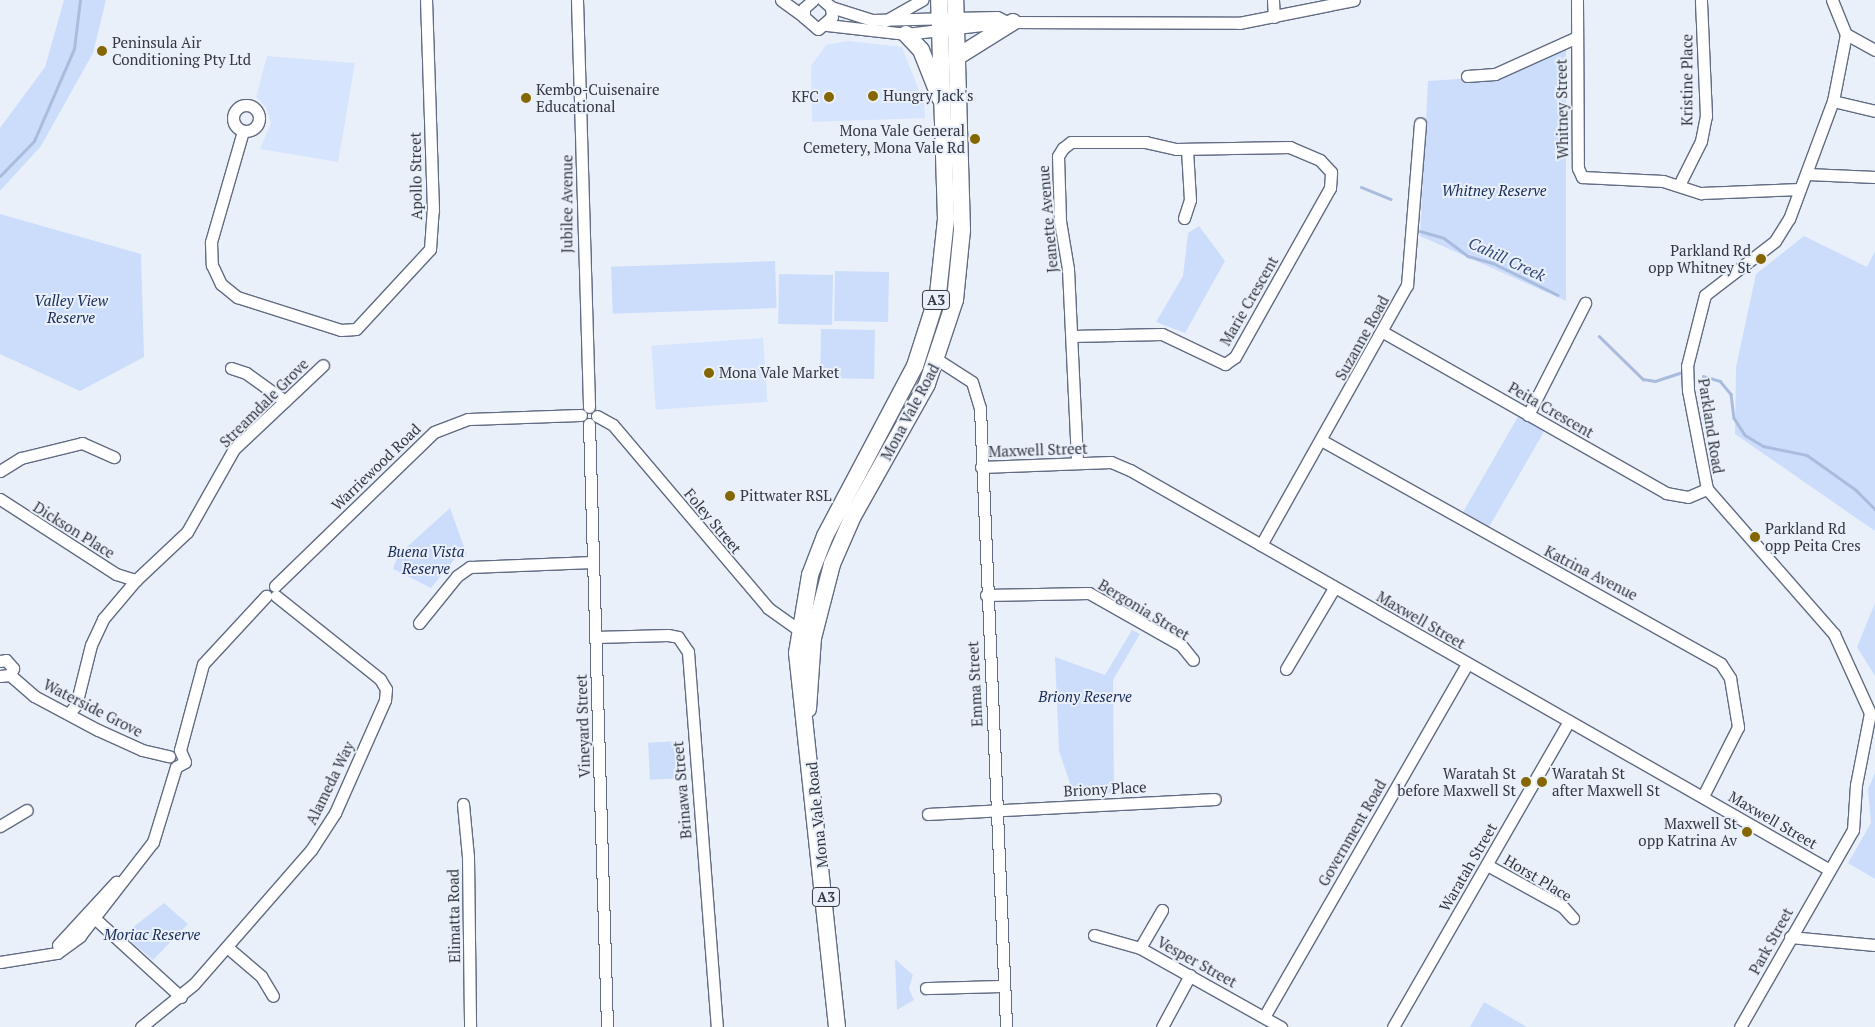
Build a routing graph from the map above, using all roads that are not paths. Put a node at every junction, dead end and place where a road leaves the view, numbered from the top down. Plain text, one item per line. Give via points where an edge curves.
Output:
1 (426, 0) edge
2 (577, 0) edge
3 (782, 0) edge
4 (810, 0) edge
5 (922, 0) edge
6 (939, 0) edge
7 (955, 0) edge
8 (1273, 0) edge
9 (1354, 0) edge
10 (1577, 0) edge
11 (1702, 0) edge
12 (1832, 0) edge
13 (827, 4) edge
14 (1274, 17) junction
15 (804, 18) junction
16 (885, 21) junction
17 (1010, 22) junction
18 (948, 24) junction
19 (827, 26) junction
20 (906, 34) junction
21 (1846, 34) junction
22 (1577, 37) junction
23 (1875, 50) edge
24 (957, 57) junction
25 (1468, 76) dead end
26 (1833, 100) junction
27 (943, 102) junction
28 (1875, 111) edge
29 (1420, 124) dead end
30 (243, 130) dead end
31 (1187, 149) junction
32 (1807, 174) junction
33 (1875, 177) edge
34 (1679, 185) junction
35 (1330, 188) joint
36 (1800, 189) junction
37 (1184, 218) dead end
38 (938, 294) junction
39 (1585, 303) dead end
40 (1383, 332) junction
41 (1072, 336) junction
42 (938, 360) junction
43 (323, 365) dead end
44 (231, 368) dead end
45 (909, 378) junction
46 (285, 401) junction
47 (584, 411) junction
48 (1528, 414) junction
49 (593, 420) junction
50 (1321, 440) junction
51 (114, 457) dead end
52 (1077, 463) junction
53 (981, 467) junction
54 (0, 471) edge
55 (1707, 489) junction
56 (0, 499) edge
57 (1261, 545) junction
58 (593, 562) junction
59 (136, 580) junction
60 (1334, 588) junction
61 (272, 593) junction
62 (986, 595) junction
63 (419, 623) dead end
64 (806, 635) junction
65 (595, 637) junction
66 (1, 657) edge
67 (1192, 660) dead end
68 (1467, 664) junction
69 (1286, 669) dead end
70 (5, 675) edge
71 (70, 712) junction
72 (1569, 721) junction
73 (180, 750) junction
74 (169, 756) junction
75 (176, 767) junction
76 (1702, 796) junction
77 (1215, 799) dead end
78 (463, 804) dead end
79 (996, 809) junction
80 (27, 810) dead end
81 (928, 814) dead end
82 (0, 826) edge
83 (1487, 865) junction
84 (1828, 869) junction
85 (1162, 910) dead end
86 (92, 916) junction
87 (1572, 918) dead end
88 (1094, 935) dead end
89 (1790, 937) junction
90 (1875, 945) edge
91 (227, 947) junction
92 (1140, 948) junction
93 (0, 962) edge
94 (1190, 975) junction
95 (1004, 986) junction
96 (926, 988) dead end
97 (273, 996) dead end
98 (181, 997) junction
99 (1264, 1017) junction
100 (141, 1027) edge
101 (470, 1027) edge
102 (607, 1027) edge
103 (717, 1027) edge
104 (837, 1027) edge
105 (1006, 1027) edge
106 (1162, 1027) edge
107 (1281, 1027) edge
108 (1393, 1027) edge
109 (1740, 1027) edge

1 - 30 street, Apollo Street via 433,210 430,249 360,324 341,330 236,298 221,284 212,265 211,242
2 - 47 street, Jubilee Avenue
3 - 15 street
4 - 15 street
5 - 16 street
6 - 18 highway, Mona Vale Road / A3
7 - 18 highway, Mona Vale Road / A3
8 - 14 street
9 - 14 street
10 - 22 street, Whitney Street
11 - 34 street, Kristine Place via 1706,116 1701,141
12 - 21 street
13 - 16 street via 860,18
13 - 19 street
14 - 17 street via 1239,23
15 - 19 street via 813,28
16 - 18 street
17 - 18 street
17 - 24 highway
18 - 20 street
18 - 24 highway, Mona Vale Road / A3
18 - 27 highway, Mona Vale Road / A3
19 - 20 street
20 - 27 highway via 921,50
21 - 23 street
21 - 26 street, Parkland Road
22 - 25 street via 1494,74
22 - 34 street, Whitney Street via 1578,168 1582,177
24 - 42 highway, Mona Vale Road / A3 via 962,259
26 - 28 street
26 - 32 street, Parkland Road
27 - 38 highway, Mona Vale Road / A3 via 946,219
29 - 40 street, Suzanne Road via 1412,260 1407,285
31 - 35 street, Jeanette Avenue via 1290,147 1320,160 1331,172
31 - 37 street via 1190,200
31 - 41 street, Jeanette Avenue via 1146,142 1071,142 1058,156
32 - 33 street
32 - 36 street, Parkland Road
34 - 36 street, Whitney Street via 1702,193
35 - 41 street, Marie Crescent via 1235,357 1225,364 1162,334
36 - 55 street, Parkland Road via 1775,241 1701,302 1687,385
38 - 42 highway via 934,349
38 - 45 highway, Mona Vale Road / A3
39 - 48 street
40 - 48 street, Peita Crescent
40 - 50 street, Suzanne Road
41 - 52 street, Jeanette Avenue
42 - 45 highway via 930,360
42 - 53 street, Emma Street via 964,374 977,392
42 - 64 highway, Mona Vale Road / A3 via 853,516
43 - 46 street, Streamdale Grove
44 - 46 street via 246,373
45 - 64 highway, Mona Vale Road / A3 via 825,536 810,575
46 - 59 street, Streamdale Grove via 234,449 187,532
47 - 49 street, Foley Street
47 - 61 street, Warriewood Road via 468,419 434,432
48 - 55 street, Peita Crescent via 1666,493 1688,497
49 - 58 street, Vineyard Street
49 - 64 street, Foley Street via 613,425 768,608
50 - 57 street, Suzanne Road
50 - 76 street, Katrina Avenue via 1721,664 1730,678 1738,727
51 - 54 street via 82,443 21,458
52 - 53 street, Maxwell Street
52 - 57 street, Maxwell Street via 1111,462 1130,470
53 - 62 street, Emma Street
55 - 84 street, Parkland Road via 1834,634 1869,708 1853,830
56 - 59 street, Dickson Place via 116,574
57 - 60 street, Maxwell Street
58 - 63 street via 470,567 457,576
58 - 65 street, Vineyard Street
59 - 71 street, Streamdale Grove via 103,619 91,645 76,705
60 - 68 street, Maxwell Street
60 - 69 street
61 - 73 street, Warriewood Road via 203,664
61 - 91 street, Alameda Way via 376,674 386,694 330,823
62 - 67 street, Bergonia Street via 1089,593 1181,645
62 - 79 street, Emma Street
64 - 104 highway, Mona Vale Road / A3 via 807,722
65 - 102 street, Vineyard Street
65 - 103 street, Brinawa Street via 668,635 678,637 688,652
66 - 70 street via 11,663
68 - 72 street, Maxwell Street
68 - 99 street, Government Road
70 - 71 street, Waterside Grove via 34,696
71 - 74 street, Waterside Grove via 124,742
72 - 76 street, Maxwell Street
72 - 83 street, Waratah Street
73 - 74 street
73 - 75 street, Warriewood Road via 185,762
74 - 75 street
75 - 86 street via 159,829 140,860
76 - 84 street, Maxwell Street
77 - 79 street, Briony Place
78 - 101 street, Elimatta Road via 468,857
79 - 81 street, Briony Place
79 - 95 street, Emma Street
80 - 82 street
83 - 87 street, Horst Place via 1563,907
83 - 108 street, Waratah Street
84 - 89 street, Park Street
85 - 92 street
86 - 93 street via 66,948
86 - 98 street
88 - 92 street, Vesper Street
89 - 90 street
89 - 109 street, Park Street
91 - 97 street via 261,976
91 - 98 street, Alameda Way
92 - 94 street, Vesper Street
94 - 99 street, Vesper Street
94 - 106 street
95 - 96 street
95 - 105 street, Emma Street
98 - 100 street, Alameda Way
99 - 107 street, Vesper Street

